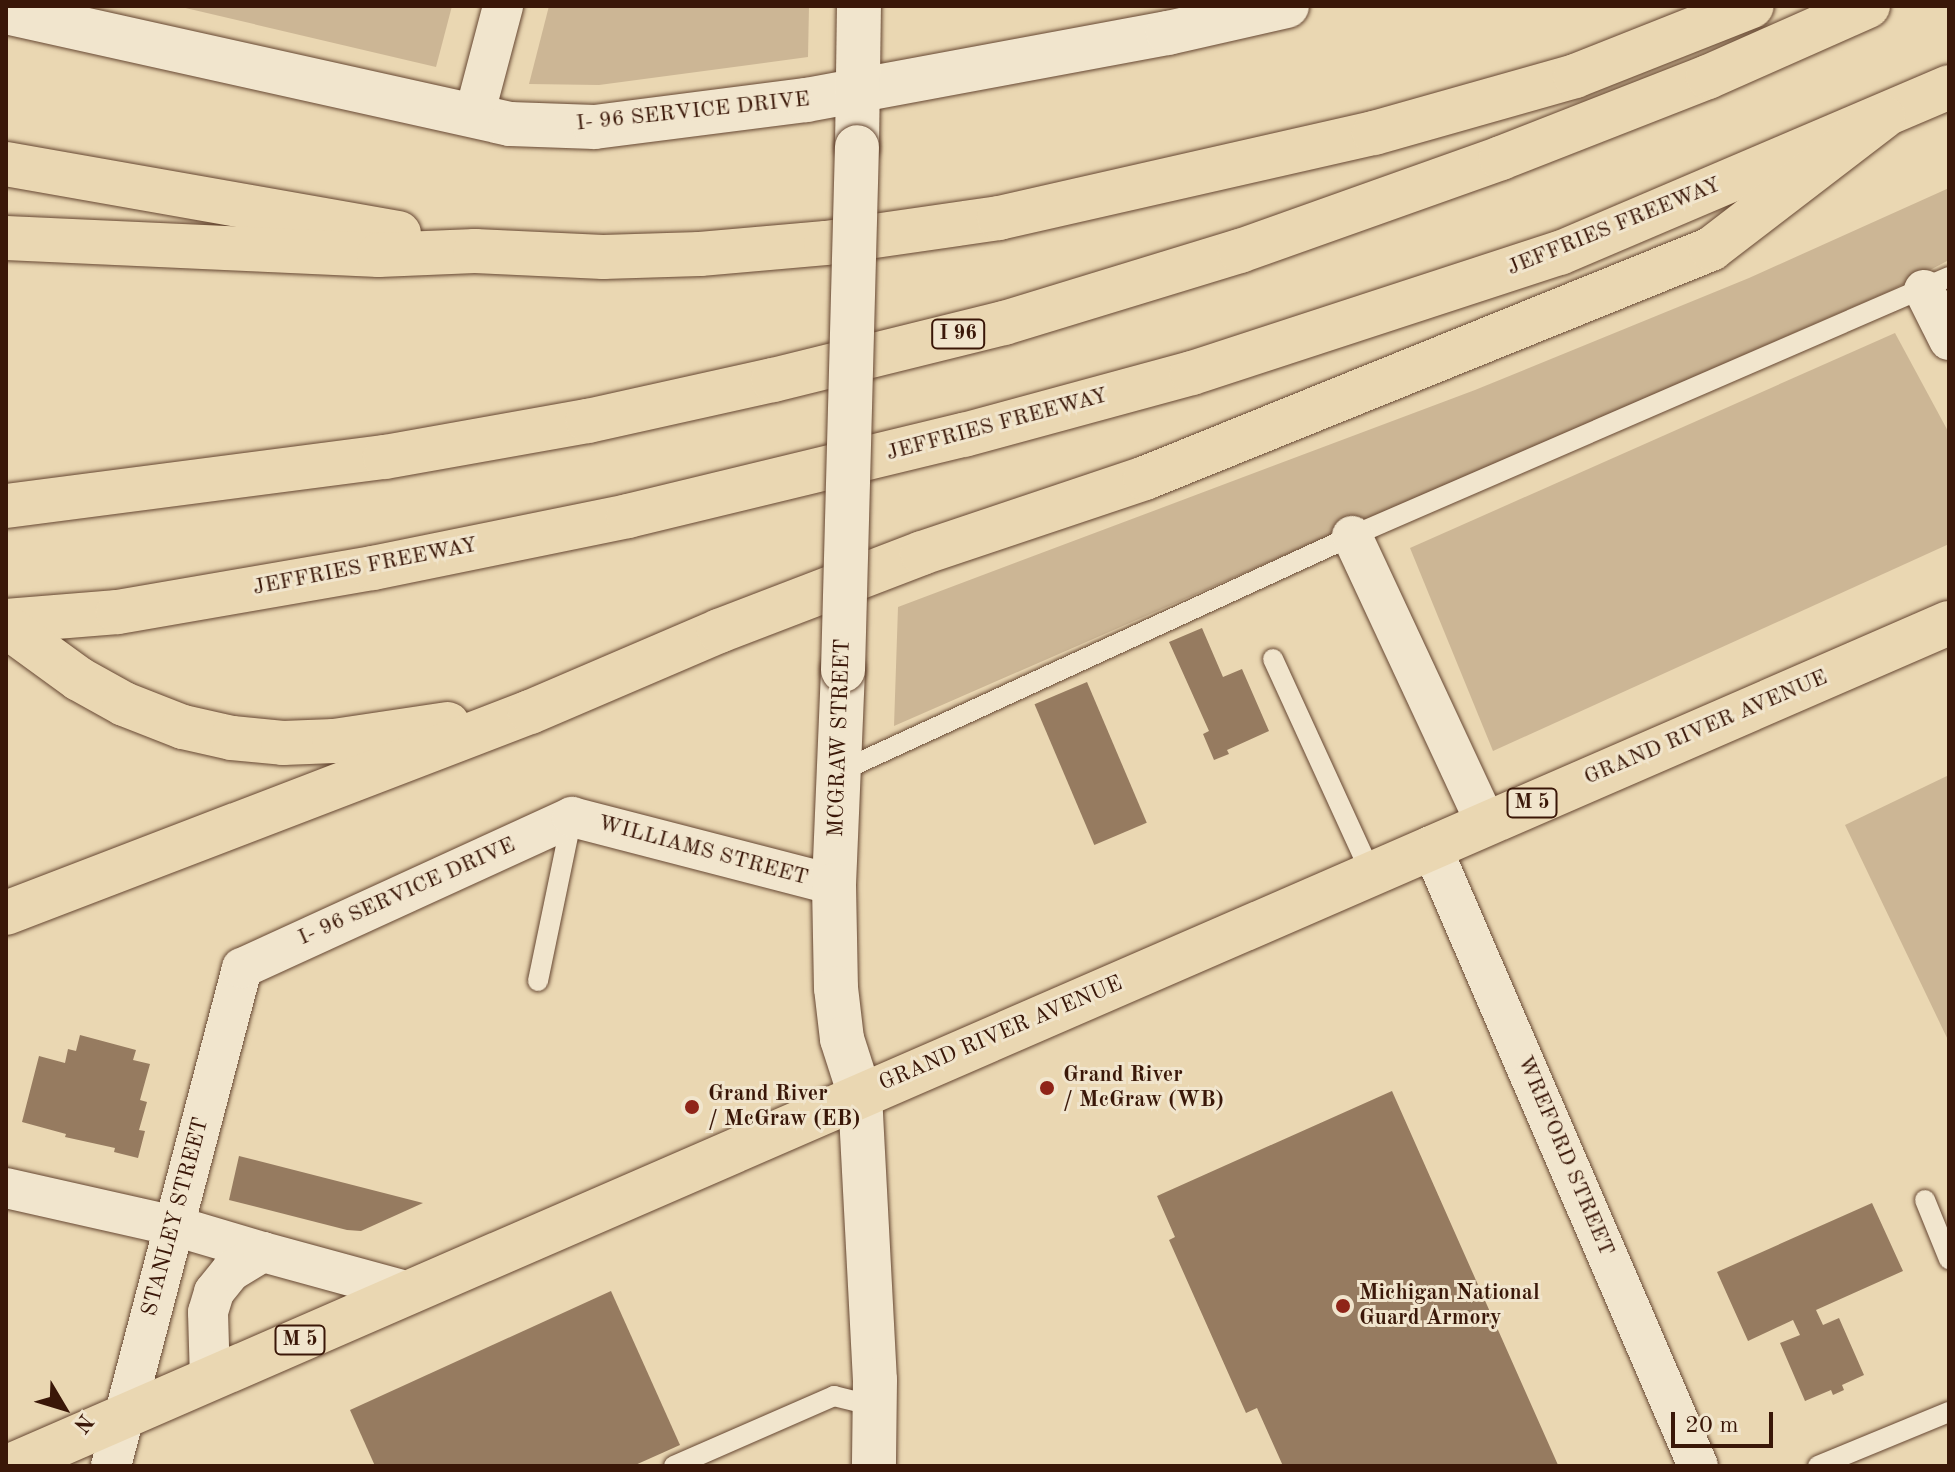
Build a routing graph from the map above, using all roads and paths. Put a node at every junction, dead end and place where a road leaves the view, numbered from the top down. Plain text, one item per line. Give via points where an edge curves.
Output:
1 (503, 6) edge
2 (859, 6) edge
3 (1287, 6) edge
4 (1752, 6) edge
5 (1868, 6) edge
6 (6, 12) edge
7 (1167, 20) edge
8 (1949, 87) edge
9 (858, 91) junction
10 (474, 116) junction
11 (1883, 117) junction
12 (6, 164) edge
13 (6, 238) edge
14 (475, 251) junction
15 (1937, 284) edge
16 (1949, 340) edge
17 (6, 506) edge
18 (1352, 536) junction
19 (6, 623) edge
20 (1949, 623) edge
21 (1273, 659) dead end
22 (530, 712) junction
23 (841, 771) junction
24 (572, 817) junction
25 (1486, 823) junction
26 (1431, 846) junction
27 (1371, 873) junction
28 (834, 885) junction
29 (6, 913) edge
30 (242, 968) joint
31 (538, 981) dead end
32 (860, 1095) junction
33 (15, 1197) edge
34 (1925, 1200) dead end
35 (175, 1226) junction
36 (263, 1252) junction
37 (1949, 1259) edge
38 (409, 1292) junction
39 (210, 1380) junction
40 (874, 1406) junction
41 (1949, 1412) edge
42 (124, 1416) junction
43 (1690, 1463) edge
44 (10, 1466) edge
45 (111, 1466) edge
46 (127, 1466) edge
47 (674, 1466) edge
48 (874, 1466) edge
49 (1818, 1466) edge

1 - 10 street
2 - 9 street, MCGRAW STREET
3 - 7 street, I- 96 SERVICE DRIVE
4 - 14 main road via 1575,76 1374,133 999,218 826,243 700,254 603,257
5 - 17 main road, I 96 via 1708,77 1501,158 1240,251 1004,323 557,426 385,457
6 - 10 street, I- 96 SERVICE DRIVE
7 - 9 street, I- 96 SERVICE DRIVE
8 - 11 main road, JEFFRIES FREEWAY
9 - 10 street, I- 96 SERVICE DRIVE via 595,127 510,124
9 - 23 street, MCGRAW STREET, bridge
11 - 19 main road, JEFFRIES FREEWAY via 1560,253 1192,373 964,435 628,516 373,568 118,612
11 - 22 main road via 1711,249 1145,478 922,553 719,631
12 - 14 main road via 383,229
13 - 14 main road via 379,255
15 - 16 street
15 - 18 lane
18 - 23 lane
18 - 25 street
19 - 22 main road via 79,679 124,704 183,727 232,738 334,741
20 - 25 main road, GRAND RIVER AVENUE / M 5
21 - 27 lane
22 - 29 main road
23 - 28 street, MCGRAW STREET
24 - 28 street, WILLIAMS STREET
24 - 30 street, I- 96 SERVICE DRIVE
24 - 31 lane
25 - 26 main road, GRAND RIVER AVENUE / M 5
26 - 27 main road, GRAND RIVER AVENUE / M 5
26 - 43 street, WREFORD STREET
27 - 32 main road, GRAND RIVER AVENUE / M 5
28 - 32 street, MCGRAW STREET via 842,1039
30 - 35 street, STANLEY STREET
32 - 38 main road, GRAND RIVER AVENUE / M 5
32 - 40 street, MCGRAW STREET
33 - 35 street
34 - 37 lane
35 - 36 street
35 - 42 street, STANLEY STREET
36 - 38 street
36 - 39 street via 231,1271 214,1292 208,1312
38 - 39 main road, GRAND RIVER AVENUE / M 5
39 - 42 main road, GRAND RIVER AVENUE / M 5
40 - 47 lane via 834,1396
40 - 48 street, MCGRAW STREET
41 - 49 lane
42 - 44 main road, GRAND RIVER AVENUE / M 5
42 - 45 street, STANLEY STREET
42 - 46 street

